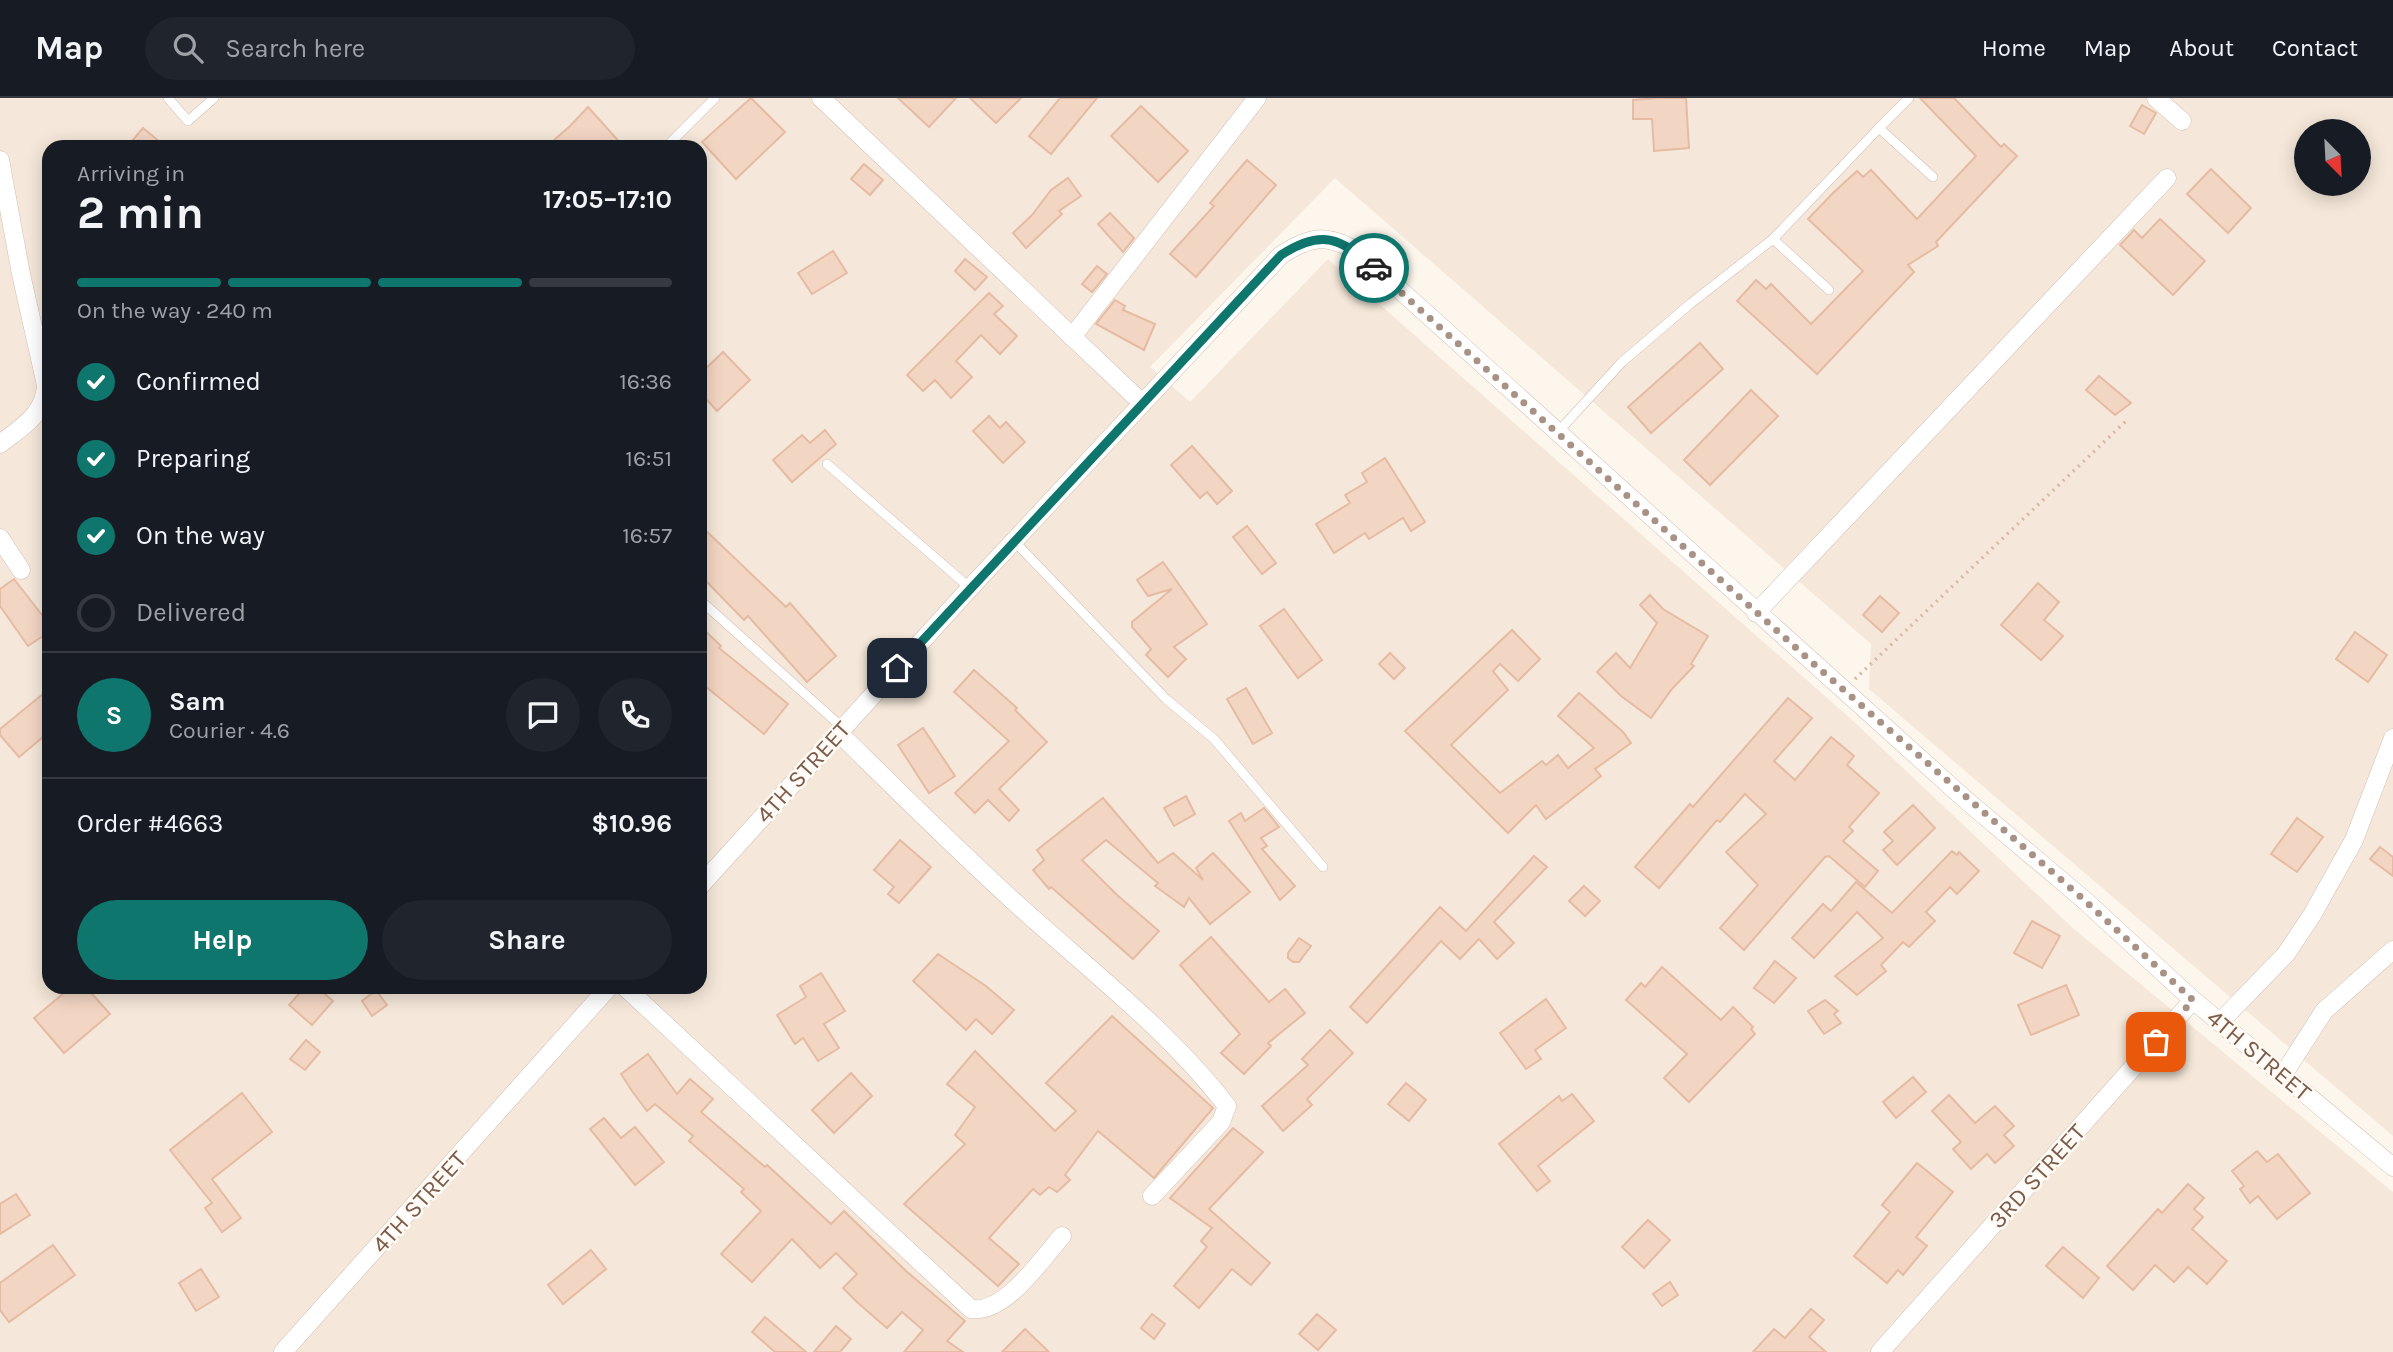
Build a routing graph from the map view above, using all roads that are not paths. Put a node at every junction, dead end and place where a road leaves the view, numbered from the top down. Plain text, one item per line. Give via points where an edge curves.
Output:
1 (168, 98) edge
2 (214, 98) edge
3 (715, 98) edge
4 (821, 98) edge
5 (1257, 98) edge
6 (1909, 98) edge
7 (2156, 98) edge
8 (2182, 121) dead end
9 (1879, 128) junction
10 (673, 140) edge
11 (0, 160) edge
12 (1933, 177) dead end
13 (2167, 178) dead end
14 (1773, 239) junction
15 (1829, 290) dead end
16 (1072, 337) junction
17 (42, 367) edge
18 (1141, 402) junction
19 (42, 406) edge
20 (1557, 433) junction
21 (0, 444) edge
22 (827, 464) dead end
23 (0, 538) edge
24 (1014, 541) junction
25 (21, 570) dead end
26 (970, 588) junction
27 (707, 606) edge
28 (1756, 612) junction
29 (841, 730) junction
30 (2393, 738) edge
31 (1324, 867) dead end
32 (707, 878) edge
33 (2393, 950) edge
34 (603, 994) edge
35 (632, 994) edge
36 (2193, 1000) junction
37 (2220, 1022) junction
38 (2283, 1075) junction
39 (2393, 1167) edge
40 (1152, 1196) dead end
41 (1062, 1236) dead end
42 (283, 1352) edge
43 (1880, 1352) edge

1 - 2 lane via 188,121
3 - 10 lane
4 - 16 street
5 - 16 street
6 - 9 lane
7 - 8 street
9 - 12 lane
9 - 14 lane
11 - 17 street
13 - 28 street
14 - 15 lane
14 - 20 lane via 1622,362
16 - 18 street
18 - 20 street, 4TH STREET via 1281,255 1300,242 1320,238 1339,241 1358,252
18 - 24 street, 4TH STREET
19 - 21 street
20 - 28 street, 4TH STREET
22 - 26 lane
23 - 25 street
24 - 26 street, 4TH STREET
24 - 31 lane via 1166,699 1214,739
26 - 29 street, 4TH STREET
27 - 29 lane
28 - 36 street, 4TH STREET
29 - 32 street, 4TH STREET
29 - 40 street via 1010,897 1096,971 1203,1074 1227,1106 1221,1122
30 - 37 street via 2354,840 2312,915 2286,954
33 - 38 street via 2324,1011
34 - 42 street, 4TH STREET
35 - 41 street via 971,1310 1000,1304
36 - 37 street, 4TH STREET
36 - 43 street, 3RD STREET
37 - 38 street, 4TH STREET
38 - 39 street, 4TH STREET

